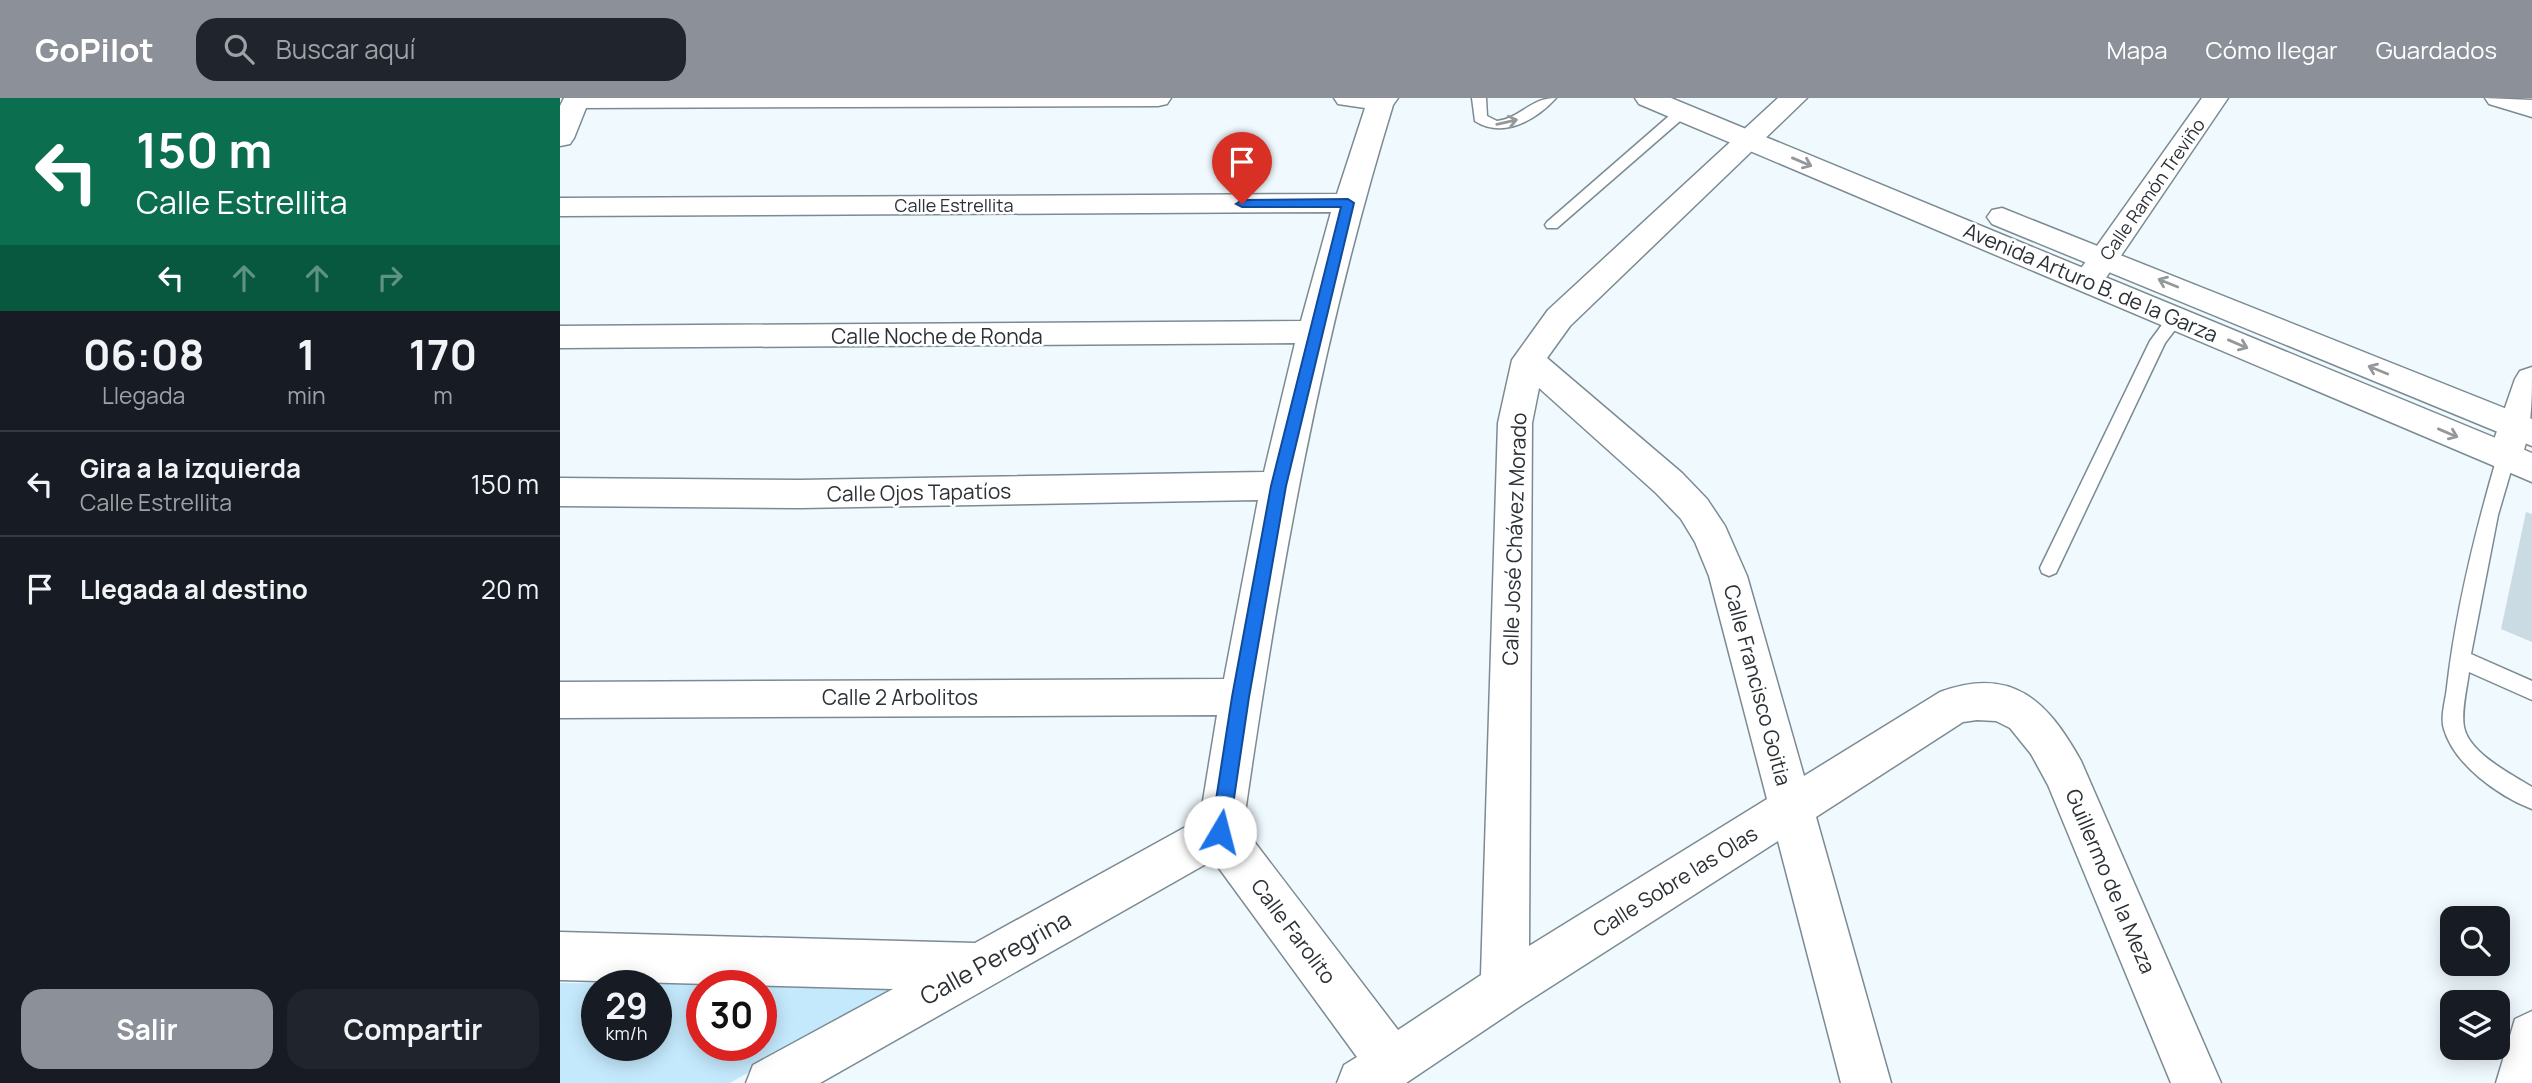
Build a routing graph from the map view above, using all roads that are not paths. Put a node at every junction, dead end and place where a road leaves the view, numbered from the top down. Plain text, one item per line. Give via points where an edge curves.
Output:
1 (1158, 98) edge
2 (1479, 98) edge
3 (1549, 98) edge
4 (1648, 98) edge
5 (1794, 98) edge
6 (2215, 98) edge
7 (2498, 98) edge
8 (577, 99) edge
9 (1371, 99) edge
10 (1694, 105) edge
11 (2532, 109) edge
12 (1758, 131) junction
13 (560, 138) edge
14 (1348, 203) junction
15 (560, 207) edge
16 (1552, 225) dead end
17 (2096, 269) junction
18 (2176, 318) junction
19 (1315, 332) junction
20 (560, 337) edge
21 (1528, 360) junction
22 (2532, 379) edge
23 (2522, 446) edge
24 (1279, 486) junction
25 (560, 492) edge
26 (2049, 568) dead end
27 (2460, 659) junction
28 (2532, 691) edge
29 (1241, 697) junction
30 (560, 699) edge
31 (1997, 701) joint
32 (2532, 799) edge
33 (1792, 808) junction
34 (1220, 832) junction
35 (560, 956) edge
36 (977, 967) junction
37 (1506, 988) junction
38 (2532, 1036) edge
39 (1377, 1073) edge
40 (771, 1083) edge
41 (1866, 1083) edge
42 (2196, 1083) edge
43 (2521, 1083) edge

1 - 8 street
2 -> 3 lane via 1480,118 1503,125
4 - 10 street, Avenida Arturo B. de la Garza
5 - 12 street, Calle José Chávez Morado
6 - 17 street, Calle Ramón Treviño
7 - 11 street
8 - 13 street
9 - 14 street
10 - 12 street, Avenida Arturo B. de la Garza
10 - 16 lane
12 - 17 street, Avenida Arturo B. de la Garza
12 - 21 street, Calle José Chávez Morado via 1559,318
14 - 15 street, Calle Estrellita
14 - 19 street
17 - 18 street, Avenida Arturo B. de la Garza
23 -> 17 street, Avenida Arturo B. de la Garza
18 -> 23 street, Avenida Arturo B. de la Garza
18 - 26 lane via 2158,341
19 - 20 street, Calle Noche de Ronda
19 - 24 street
21 - 33 street, Calle Francisco Goitia via 1669,483 1712,537 1728,576
21 - 37 street, Calle José Chávez Morado via 1515,423
22 - 23 street
23 - 27 lane via 2488,515
24 - 25 street, Calle Ojos Tapatíos via 800,494
24 - 29 street
27 - 28 lane
27 - 32 lane via 2453,726 2461,745 2478,764
29 - 30 street, Calle 2 Arbolitos
29 - 34 street
31 - 33 street, Calle Sobre las Olas via 1955,705
31 - 42 street, Guillermo de la Meza via 2014,707 2032,722 2066,775
33 - 37 street, Calle Sobre las Olas
33 - 41 street, Calle Francisco Goitia
34 - 36 street, Calle Peregrina
34 - 39 street, Calle Farolito
35 - 36 street
36 - 40 street, Calle Peregrina
37 - 39 street, Calle Sobre las Olas
38 - 43 street

